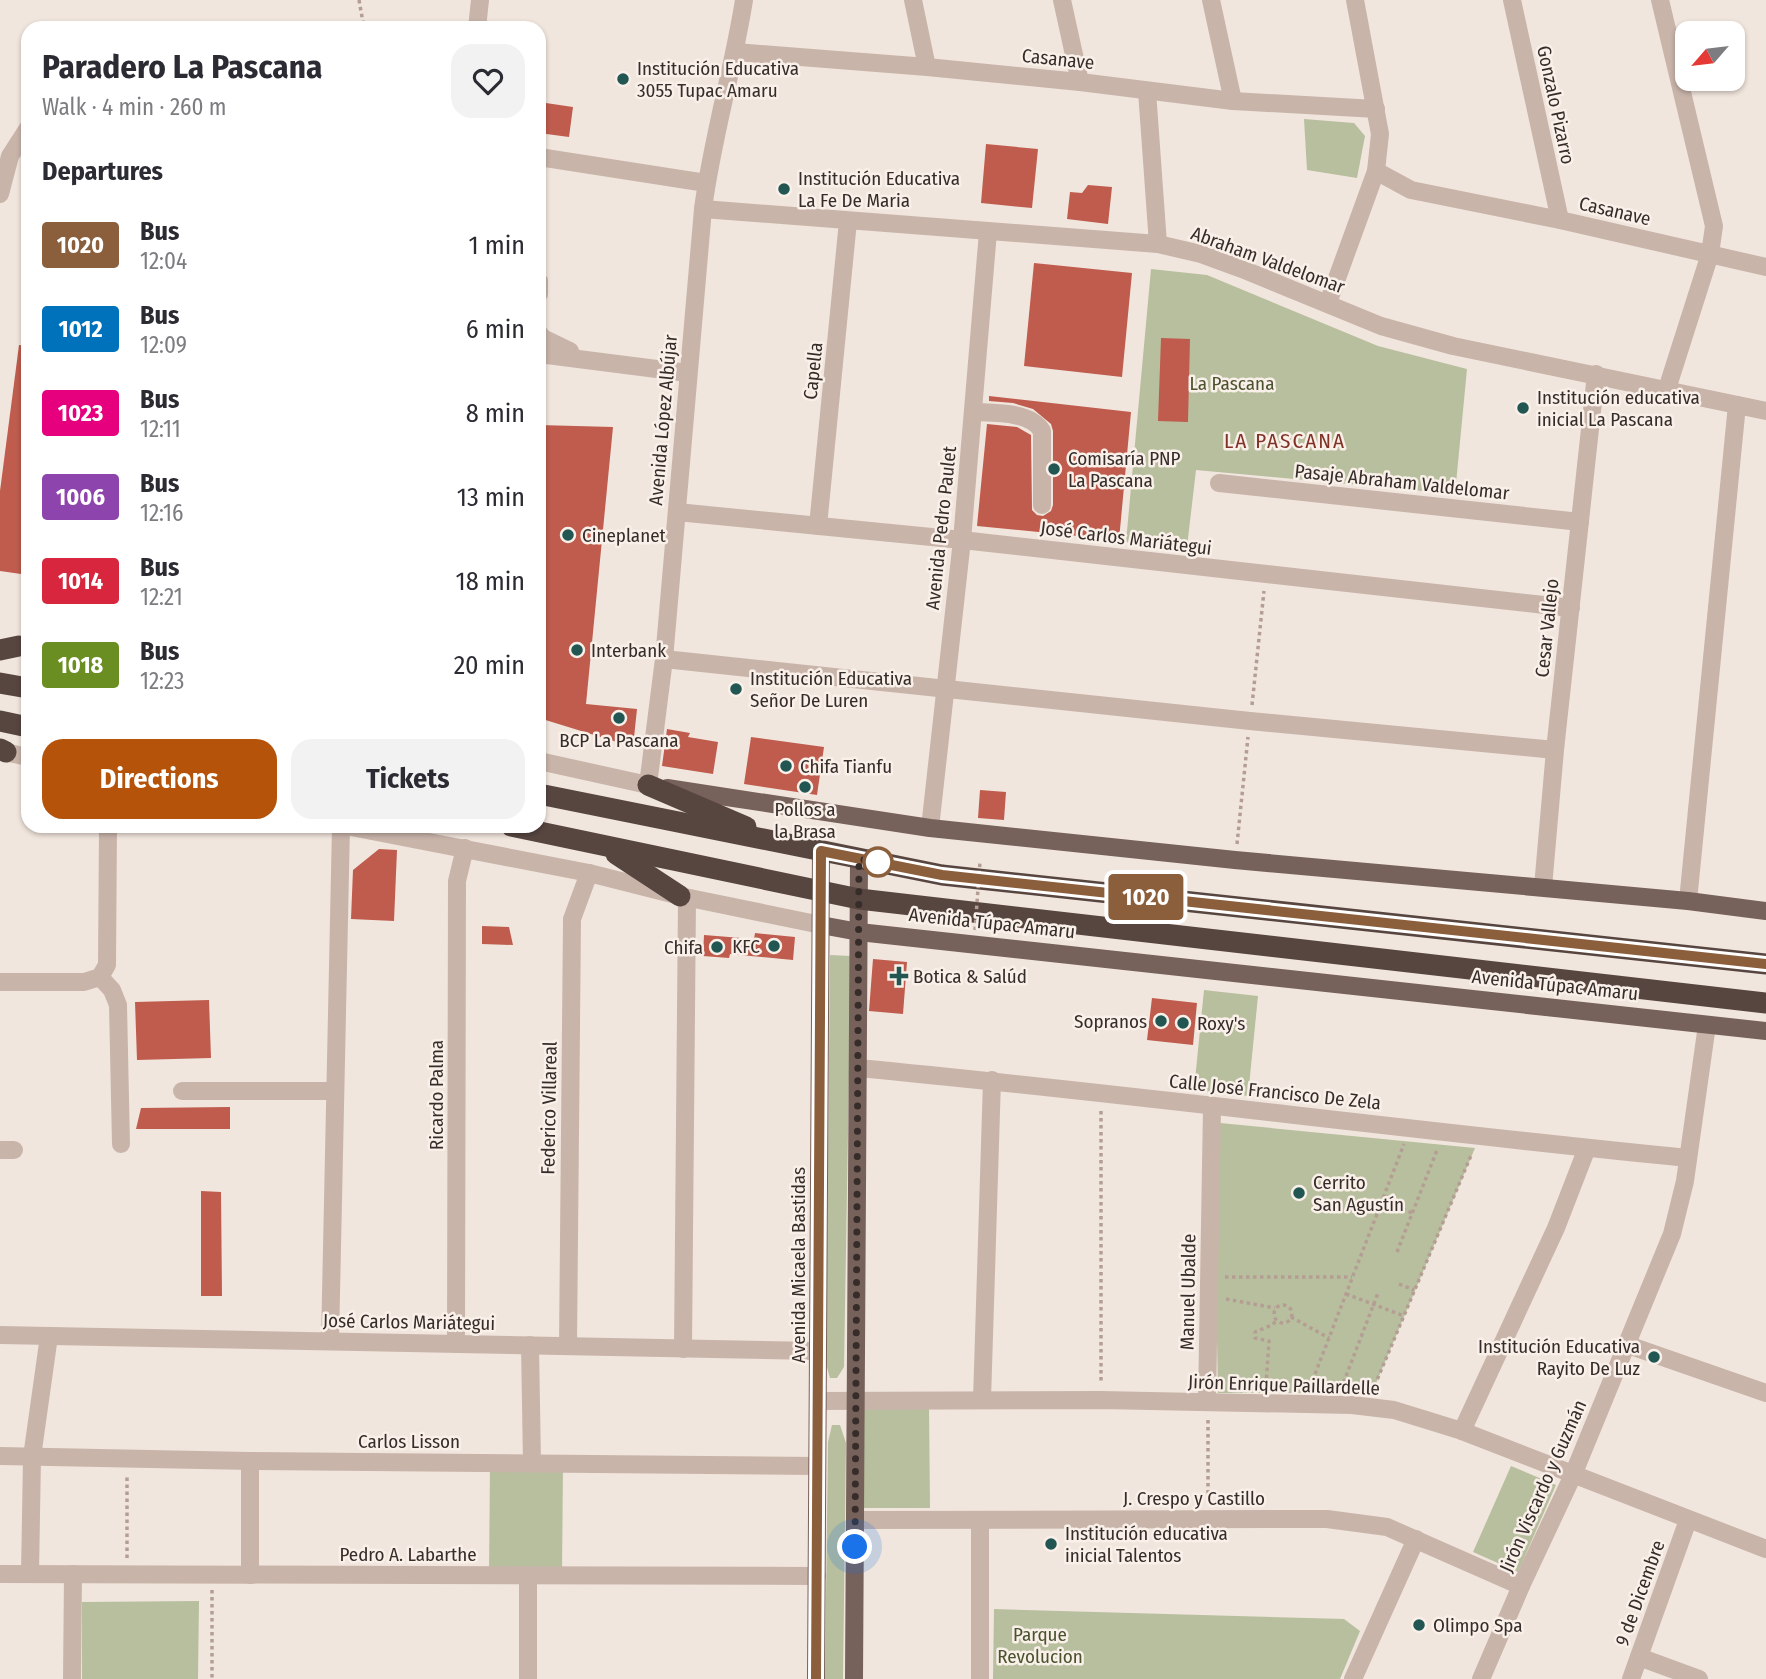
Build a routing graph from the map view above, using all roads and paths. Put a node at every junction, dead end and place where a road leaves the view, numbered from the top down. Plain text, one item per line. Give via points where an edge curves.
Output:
1 (359, 0) edge
2 (480, 0) edge
3 (744, 0) edge
4 (913, 0) edge
5 (1062, 0) edge
6 (1211, 0) edge
7 (1355, 0) edge
8 (1512, 0) edge
9 (1660, 0) edge
10 (362, 21) edge
11 (478, 21) edge
12 (736, 52) junction
13 (928, 67) junction
14 (1080, 82) junction
15 (1147, 91) junction
16 (1233, 101) junction
17 (1376, 109) junction
18 (21, 139) edge
19 (546, 158) edge
20 (1376, 171) junction
21 (706, 183) junction
22 (0, 194) edge
23 (703, 209) junction
24 (1560, 220) junction
25 (848, 221) junction
26 (988, 232) junction
27 (1158, 244) junction
28 (1710, 254) junction
29 (1766, 267) edge
30 (1328, 303) junction
31 (546, 339) edge
32 (546, 355) edge
33 (589, 359) junction
34 (688, 373) junction
35 (1597, 374) junction
36 (1667, 389) junction
37 (1737, 405) junction
38 (1766, 411) edge
39 (973, 412) junction
40 (1219, 484) dead end
41 (1042, 505) dead end
42 (677, 512) junction
43 (1580, 522) junction
44 (818, 526) junction
45 (962, 540) junction
46 (1570, 608) junction
47 (664, 659) junction
48 (0, 683) edge
49 (21, 687) edge
50 (946, 688) junction
51 (0, 721) edge
52 (21, 726) edge
53 (1555, 750) junction
54 (2, 751) edge
55 (21, 755) edge
56 (546, 763) edge
57 (648, 785) junction
58 (546, 795) edge
59 (930, 828) junction
60 (108, 833) edge
61 (343, 833) edge
62 (382, 833) edge
63 (543, 833) edge
64 (790, 846) junction
65 (606, 847) junction
66 (465, 848) junction
67 (821, 851) junction
68 (859, 859) junction
69 (980, 862) dead end
70 (589, 873) junction
71 (1543, 887) junction
72 (821, 892) junction
73 (684, 897) junction
74 (859, 899) junction
75 (1688, 901) junction
76 (1766, 911) edge
77 (821, 925) junction
78 (975, 930) dead end
79 (859, 932) junction
80 (1766, 957) edge
81 (1734, 961) junction
82 (1766, 964) edge
83 (100, 978) junction
84 (0, 982) edge
85 (1766, 1003) edge
86 (1707, 1025) junction
87 (1766, 1031) edge
88 (858, 1068) junction
89 (992, 1080) junction
90 (182, 1091) dead end
91 (335, 1091) junction
92 (1101, 1093) junction
93 (1212, 1107) junction
94 (1479, 1135) junction
95 (121, 1144) dead end
96 (1404, 1144) dead end
97 (1587, 1148) junction
98 (1437, 1149) dead end
99 (1688, 1158) junction
100 (1382, 1200) junction
101 (1412, 1213) junction
102 (1396, 1252) dead end
103 (1352, 1277) junction
104 (1222, 1278) dead end
105 (1399, 1284) dead end
106 (1415, 1290) junction
107 (1378, 1293) dead end
108 (1346, 1294) junction
109 (1221, 1298) dead end
110 (1374, 1304) junction
111 (1275, 1308) junction
112 (1404, 1316) junction
113 (1291, 1317) junction
114 (1277, 1320) junction
115 (0, 1335) edge
116 (49, 1336) junction
117 (1329, 1338) junction
118 (330, 1341) junction
119 (456, 1344) junction
120 (530, 1345) junction
121 (1628, 1345) junction
122 (568, 1346) junction
123 (683, 1349) junction
124 (818, 1352) junction
125 (1308, 1390) dead end
126 (1266, 1391) dead end
127 (1340, 1391) dead end
128 (1766, 1393) edge
129 (982, 1400) junction
130 (1101, 1400) junction
131 (817, 1401) junction
132 (856, 1401) junction
133 (1208, 1402) junction
134 (1366, 1406) junction
135 (1462, 1431) junction
136 (0, 1456) edge
137 (32, 1457) junction
138 (127, 1459) junction
139 (250, 1461) junction
140 (532, 1463) junction
141 (817, 1466) junction
142 (1573, 1475) junction
143 (1208, 1519) junction
144 (855, 1520) junction
145 (980, 1520) junction
146 (1688, 1520) junction
147 (1416, 1539) junction
148 (1766, 1549) edge
149 (0, 1574) edge
150 (30, 1574) junction
151 (73, 1574) junction
152 (126, 1574) junction
153 (211, 1574) junction
154 (250, 1574) junction
155 (528, 1575) junction
156 (817, 1576) junction
157 (1521, 1586) junction
158 (1639, 1657) junction
159 (72, 1679) edge
160 (212, 1679) edge
161 (528, 1679) edge
162 (816, 1679) edge
163 (854, 1679) edge
164 (981, 1679) edge
165 (1353, 1679) edge
166 (1481, 1679) edge
167 (1631, 1679) edge
168 (1699, 1679) edge

1 - 10 path
2 - 11 street
3 - 12 street, Avenida López Albújar
4 - 13 street
5 - 14 street
6 - 16 street
7 - 17 street
8 - 24 street, Gonzalo Pizarro
9 - 28 street via 1714,226
12 - 13 street, Casanave
12 - 21 street, Avenida López Albújar
13 - 14 street, Casanave
14 - 15 street, Casanave
15 - 16 street, Casanave
15 - 27 street
16 - 17 street, Casanave
17 - 20 street via 1380,135
18 - 22 street via 10,156
19 - 21 street
20 - 24 street, Casanave via 1412,190
20 - 30 street
21 - 23 street, Avenida López Albújar
23 - 25 street, Abraham Valdelomar
23 - 34 street, Avenida López Albújar
24 - 28 street, Casanave
25 - 26 street, Abraham Valdelomar
25 - 44 street, Capella
26 - 27 street, Abraham Valdelomar
26 - 39 street, Avenida Pedro Paulet
27 - 30 street, Abraham Valdelomar via 1201,254
28 - 29 street, Casanave
28 - 36 street
30 - 35 street, Abraham Valdelomar via 1381,326 1454,346
31 - 33 street
32 - 33 street
33 - 34 street
34 - 42 street, Avenida López Albújar
35 - 36 street, Abraham Valdelomar
35 - 43 street, Cesar Vallejo
36 - 37 street, Abraham Valdelomar
37 - 38 street, Abraham Valdelomar
37 - 75 street
39 - 41 street via 1015,415 1039,426
39 - 45 street, Avenida Pedro Paulet
40 - 43 street, Pasaje Abraham Valdelomar
42 - 44 street, José Carlos Mariátegui
42 - 47 street, Avenida López Albújar
43 - 46 street, Cesar Vallejo
44 - 45 street, José Carlos Mariátegui
45 - 46 street, José Carlos Mariátegui
45 - 50 street, Avenida Pedro Paulet
46 - 53 street, Cesar Vallejo
47 - 50 street
47 - 57 street, Avenida López Albújar
48 - 49 highway
50 - 53 street
50 - 59 street, Avenida Pedro Paulet
51 - 52 highway
53 - 71 street, Cesar Vallejo
54 - 55 street
56 - 57 street
57 - 59 main road
57 - 64 highway
58 - 64 highway
59 - 71 main road
60 - 83 street via 107,965
61 - 91 street
62 - 66 street, Avenida Túpac Amaru
63 - 65 highway, Avenida Túpac Amaru
64 - 67 highway
65 - 72 highway, Avenida Túpac Amaru
65 - 73 highway
66 - 70 street, Avenida Túpac Amaru
66 - 119 street, Ricardo Palma via 457,881
67 - 68 highway
67 - 72 main road, Avenida Micaela Bastidas
68 - 74 main road
68 - 81 highway via 955,877
69 - 78 path, bridge
70 - 73 street, Avenida Túpac Amaru
70 - 122 street, Federico Villareal via 572,919
71 - 75 main road
72 - 74 highway, Avenida Túpac Amaru
72 - 77 main road, Avenida Micaela Bastidas
73 - 77 street, Avenida Túpac Amaru
73 - 123 street
74 - 79 main road
74 - 85 highway, Avenida Túpac Amaru
75 - 76 main road
77 - 79 main road, Avenida Túpac Amaru
77 - 124 main road, Avenida Micaela Bastidas
79 - 86 main road, Avenida Túpac Amaru
79 - 88 main road
80 - 81 highway
81 - 82 highway
83 - 84 street
83 - 95 street via 118,1005
86 - 87 main road, Avenida Túpac Amaru
86 - 99 street, Jirón Viscardo y Guzmán
88 - 89 street, Calle José Francisco De Zela
88 - 132 main road
89 - 92 street, Calle José Francisco De Zela
89 - 129 street
90 - 91 street
91 - 118 street
92 - 93 street, Calle José Francisco De Zela
92 - 130 path
93 - 94 street, Calle José Francisco De Zela
93 - 133 street, Manuel Ubalde
94 - 97 street, Calle José Francisco De Zela
94 - 106 path
96 - 100 path
97 - 99 street, Calle José Francisco De Zela
97 - 135 street via 1556,1228
98 - 101 path
99 - 121 street, Jirón Viscardo y Guzmán via 1672,1234
100 - 101 path
100 - 103 path
101 - 102 path
103 - 104 path
103 - 108 path
105 - 106 path
106 - 112 path
107 - 110 path
108 - 110 path
108 - 117 path
109 - 111 path
110 - 112 path
110 - 127 path
111 - 113 path via 1285,1305
111 - 114 path
112 - 134 path
113 - 114 path via 1280,1324
113 - 117 path
114 - 126 path via 1255,1332 1255,1338 1269,1340
115 - 116 street, José Carlos Mariátegui
116 - 118 street, José Carlos Mariátegui
116 - 137 street
117 - 125 path
118 - 119 street, José Carlos Mariátegui
119 - 120 street, José Carlos Mariátegui
120 - 122 street, José Carlos Mariátegui
120 - 140 street
121 - 128 street
121 - 142 street, Jirón Viscardo y Guzmán
122 - 123 street, José Carlos Mariátegui
123 - 124 street, José Carlos Mariátegui
124 - 131 main road, Avenida Micaela Bastidas
129 - 130 street, Jirón Enrique Paillardelle
129 - 132 street, Jirón Enrique Paillardelle
130 - 133 street, Jirón Enrique Paillardelle
131 - 132 street, Jirón Enrique Paillardelle
131 - 141 main road, Avenida Micaela Bastidas
132 - 144 main road
133 - 134 street, Jirón Enrique Paillardelle
133 - 143 path
134 - 135 street, Jirón Enrique Paillardelle
135 - 142 street, Jirón Enrique Paillardelle
136 - 137 street, Carlos Lisson
137 - 138 street, Carlos Lisson
137 - 150 street
138 - 139 street, Carlos Lisson
138 - 152 path
139 - 140 street, Carlos Lisson
139 - 154 street
140 - 141 street, Carlos Lisson
141 - 156 main road, Avenida Micaela Bastidas
142 - 146 street, Jirón Enrique Paillardelle
142 - 157 street, Jirón Viscardo y Guzmán
143 - 145 street, J. Crespo y Castillo
143 - 147 street, J. Crespo y Castillo via 1327,1519 1387,1527
144 - 145 street, J. Crespo y Castillo
144 - 163 main road
145 - 164 street
146 - 148 street, Jirón Enrique Paillardelle
146 - 158 street, 9 de Dicembre
147 - 157 street, J. Crespo y Castillo
147 - 165 street
149 - 150 street, Pedro A. Labarthe
150 - 151 street, Pedro A. Labarthe
151 - 152 street, Pedro A. Labarthe
151 - 159 street
152 - 153 street, Pedro A. Labarthe
153 - 154 street, Pedro A. Labarthe
153 - 160 path
154 - 155 street, Pedro A. Labarthe
155 - 156 street, Pedro A. Labarthe
155 - 161 street
156 - 162 main road, Avenida Micaela Bastidas
157 - 166 street, Jirón Viscardo y Guzmán
158 - 167 street, 9 de Dicembre
158 - 168 street

